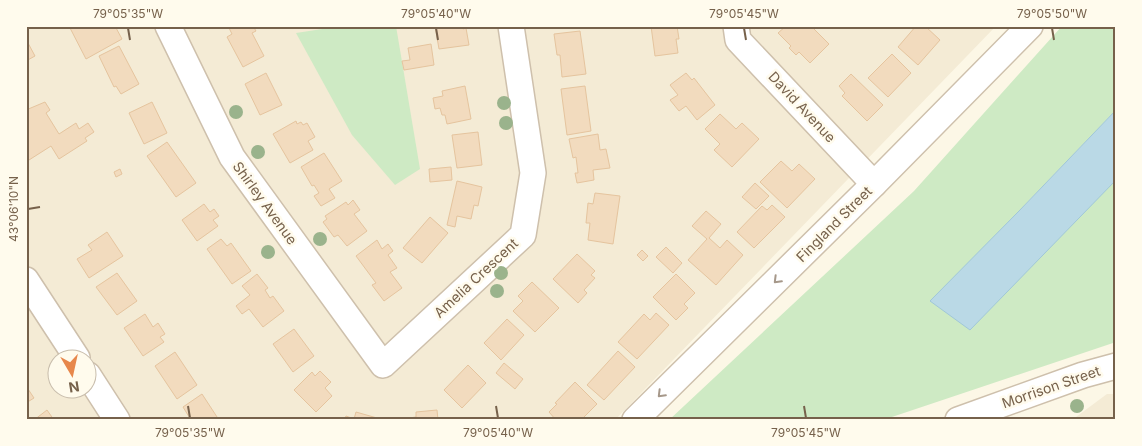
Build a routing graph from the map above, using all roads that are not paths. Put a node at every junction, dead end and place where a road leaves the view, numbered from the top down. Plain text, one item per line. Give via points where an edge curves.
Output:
1 (168, 26) edge
2 (511, 26) edge
3 (736, 26) edge
4 (1030, 26) edge
5 (874, 184) junction
6 (26, 280) edge
7 (70, 348) edge
8 (384, 363) joint
9 (1116, 366) edge
10 (98, 391) edge
11 (117, 420) edge
12 (635, 420) edge
13 (958, 420) edge

1 - 8 street, Shirley Avenue via 232,157
2 - 8 street, Amelia Crescent via 533,173 523,235
3 - 5 street, David Avenue via 738,40
4 - 5 street, Fingland Street
5 -> 12 street, Fingland Street
6 - 7 street
9 - 13 street, Morrison Street
10 - 11 street

